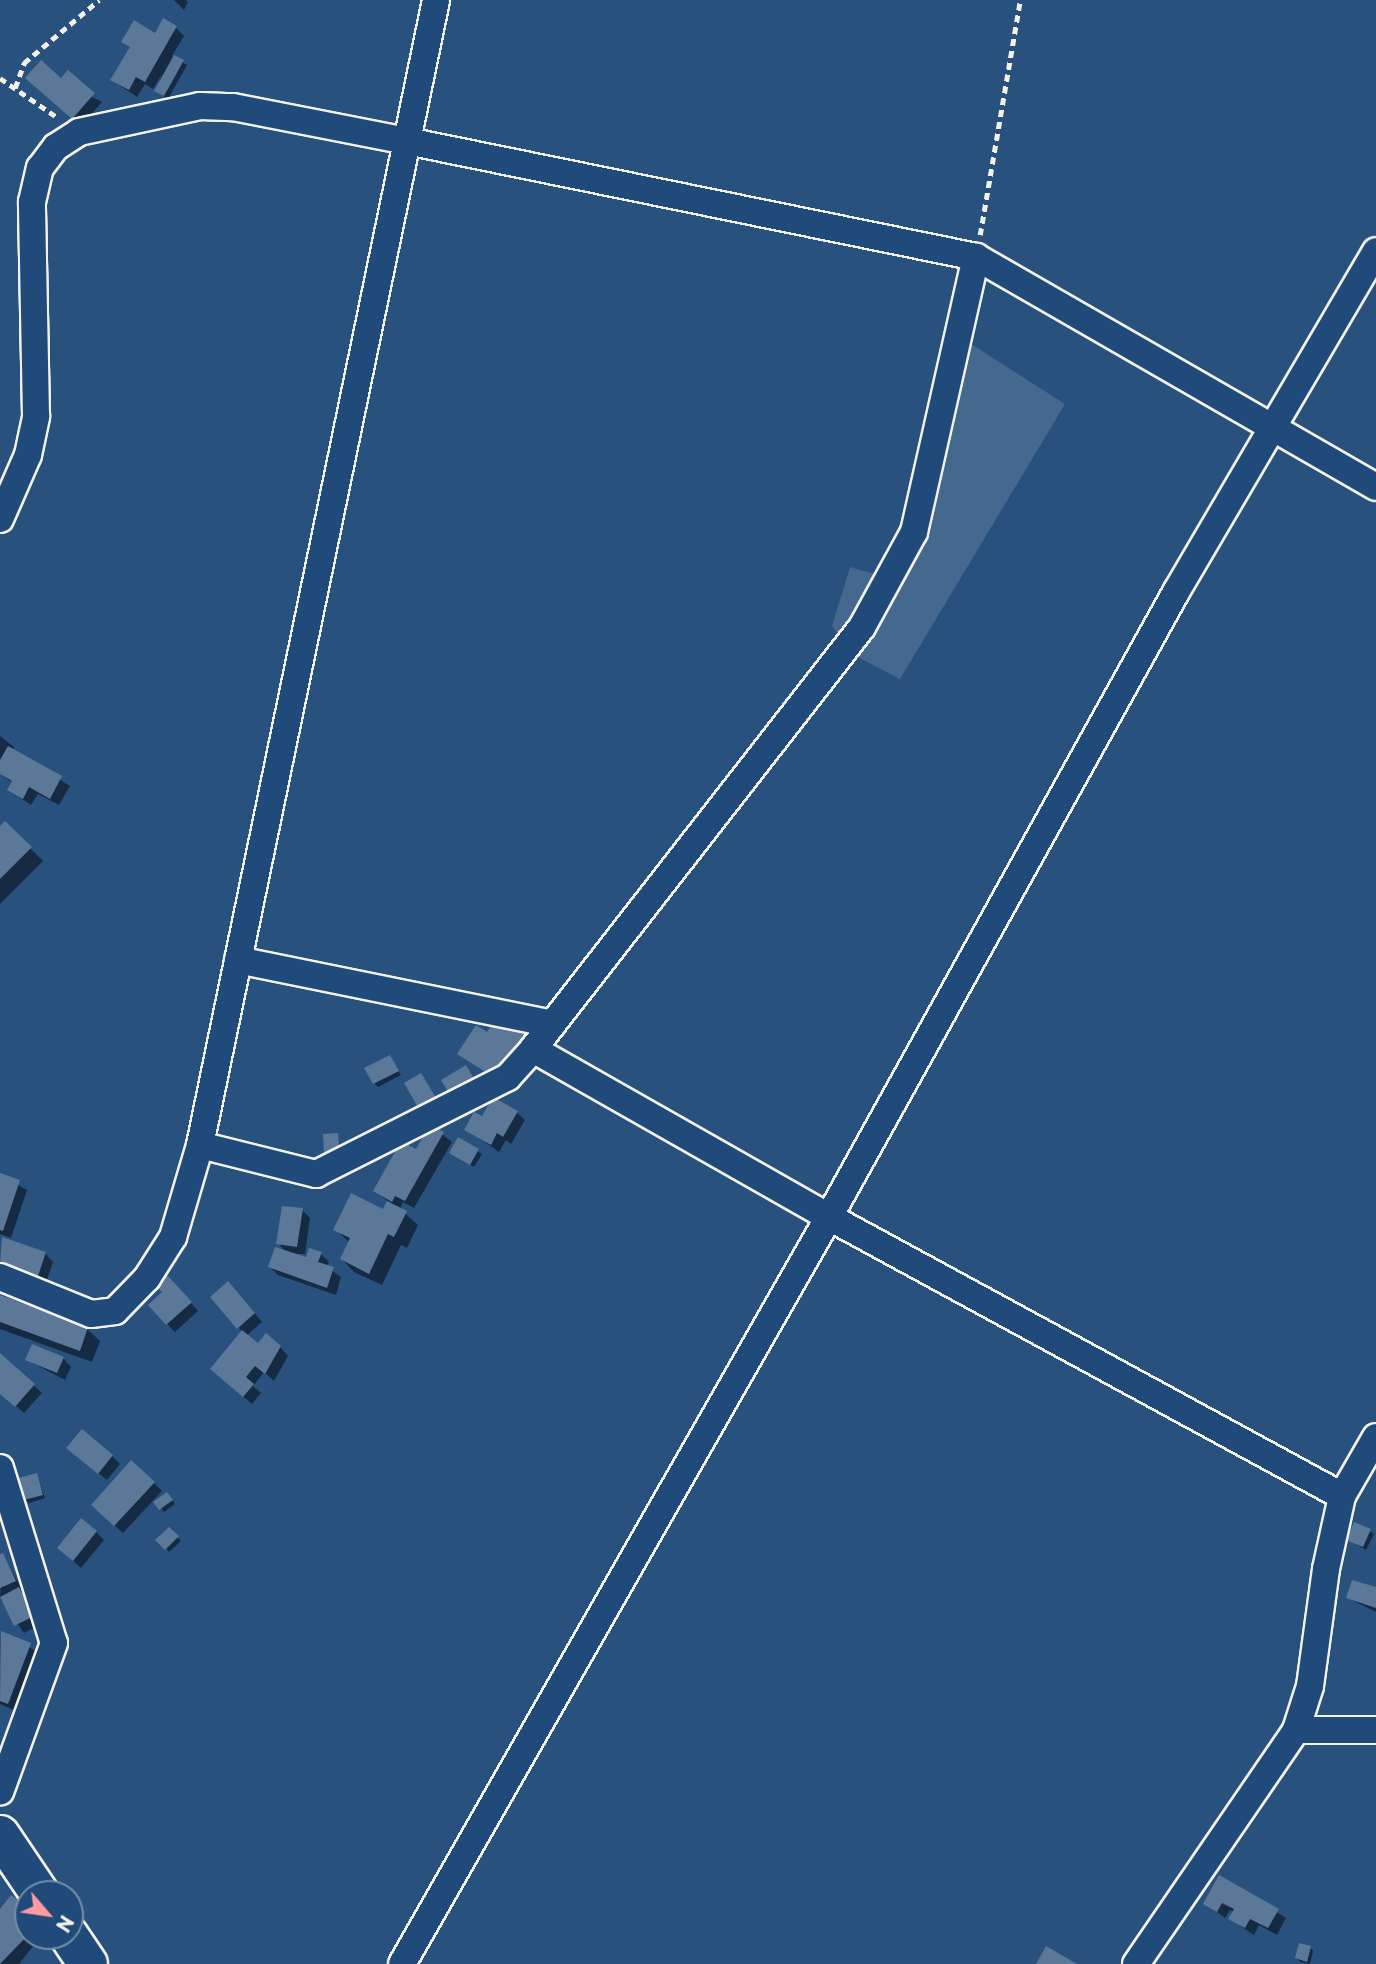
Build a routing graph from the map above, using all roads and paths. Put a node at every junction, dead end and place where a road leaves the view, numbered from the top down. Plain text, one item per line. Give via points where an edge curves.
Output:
1 (99, 0) edge
2 (436, 0) edge
3 (1020, 0) edge
4 (0, 78) edge
5 (15, 88) junction
6 (79, 132) junction
7 (407, 141) junction
8 (1376, 250) edge
9 (976, 257) junction
10 (1274, 430) junction
11 (1376, 487) edge
12 (0, 519) edge
13 (238, 960) junction
14 (553, 1024) junction
15 (533, 1049) junction
16 (200, 1145) junction
17 (830, 1217) junction
18 (0, 1277) edge
19 (1376, 1437) edge
20 (0, 1468) edge
21 (1342, 1496) junction
22 (1296, 1730) junction
23 (1376, 1730) edge
24 (0, 1792) edge
25 (0, 1835) edge
26 (31, 1880) edge
27 (402, 1964) edge
28 (1136, 1964) edge

1 - 5 path via 24,63
2 - 7 street
3 - 9 path
4 - 5 path
5 - 6 path
6 - 7 street via 200,106 233,107
6 - 12 street via 56,147 40,168 32,202 36,416 28,455
7 - 9 street
7 - 13 street
8 - 10 street
9 - 10 street
9 - 14 street via 914,532 863,627
10 - 11 street
10 - 17 street via 1176,592
13 - 14 street
13 - 16 street
14 - 15 street
15 - 16 street via 508,1077 316,1174
15 - 17 street
16 - 18 street via 173,1237 147,1278 115,1311 90,1314
17 - 21 street
17 - 27 street
19 - 21 street
20 - 24 street via 54,1643
21 - 22 street via 1326,1569 1310,1686
22 - 23 street
22 - 28 street
25 - 26 main road

